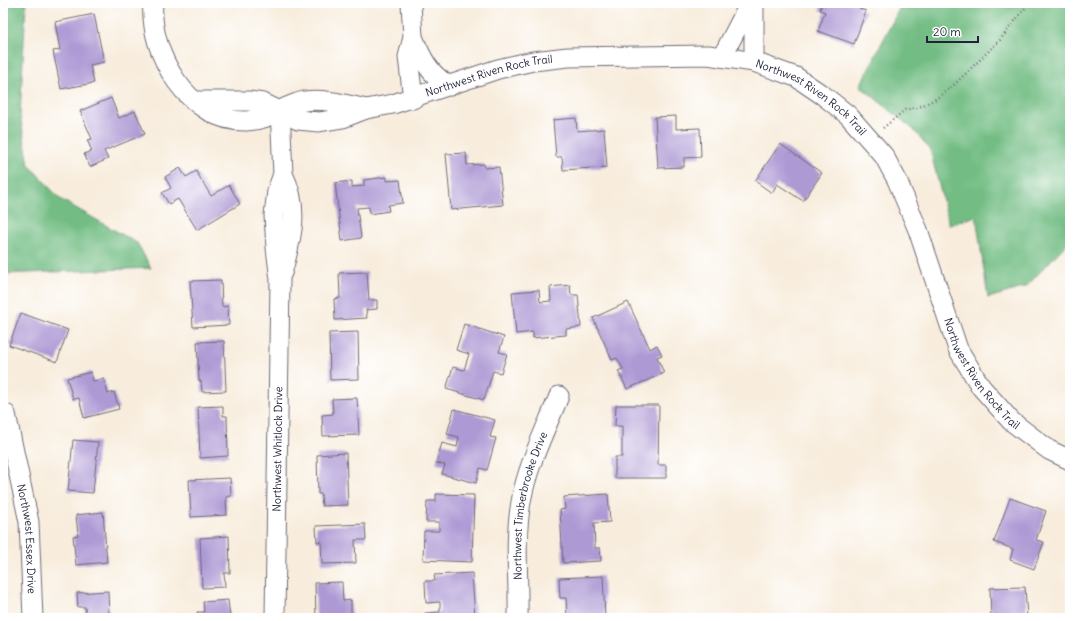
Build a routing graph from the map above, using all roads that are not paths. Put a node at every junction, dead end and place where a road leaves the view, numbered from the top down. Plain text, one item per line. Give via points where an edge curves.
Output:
1 (153, 3) edge
2 (411, 3) edge
3 (750, 3) edge
4 (754, 3) edge
5 (413, 37) junction
6 (722, 57) junction
7 (754, 62) junction
8 (450, 86) junction
9 (413, 99) junction
10 (280, 110) junction
11 (559, 396) dead end
12 (6, 414) dead end
13 (1070, 460) edge
14 (32, 618) edge
15 (275, 618) edge
16 (518, 618) edge

1 - 10 street via 155,36 163,59 179,85 195,100 216,115 244,121 263,120
2 - 5 street
3 - 6 street
4 - 7 street
5 - 8 street via 430,71
5 - 9 street via 408,57
6 - 7 street, Northwest Riven Rock Trail
6 - 8 street, Northwest Riven Rock Trail via 684,54 568,57 533,61
7 - 13 street, Northwest Riven Rock Trail via 796,77 848,115 884,156 918,230 958,349 981,387 1011,421 1049,450
8 - 9 street, Northwest Riven Rock Trail
9 - 10 street, Northwest Riven Rock Trail via 319,122 298,120
10 - 15 street, Northwest Whitlock Drive via 283,174 277,191 274,215 280,280
11 - 16 street, Northwest Timberbrooke Drive via 531,466 521,502 517,541
12 - 14 street, Northwest Essex Drive via 29,522

